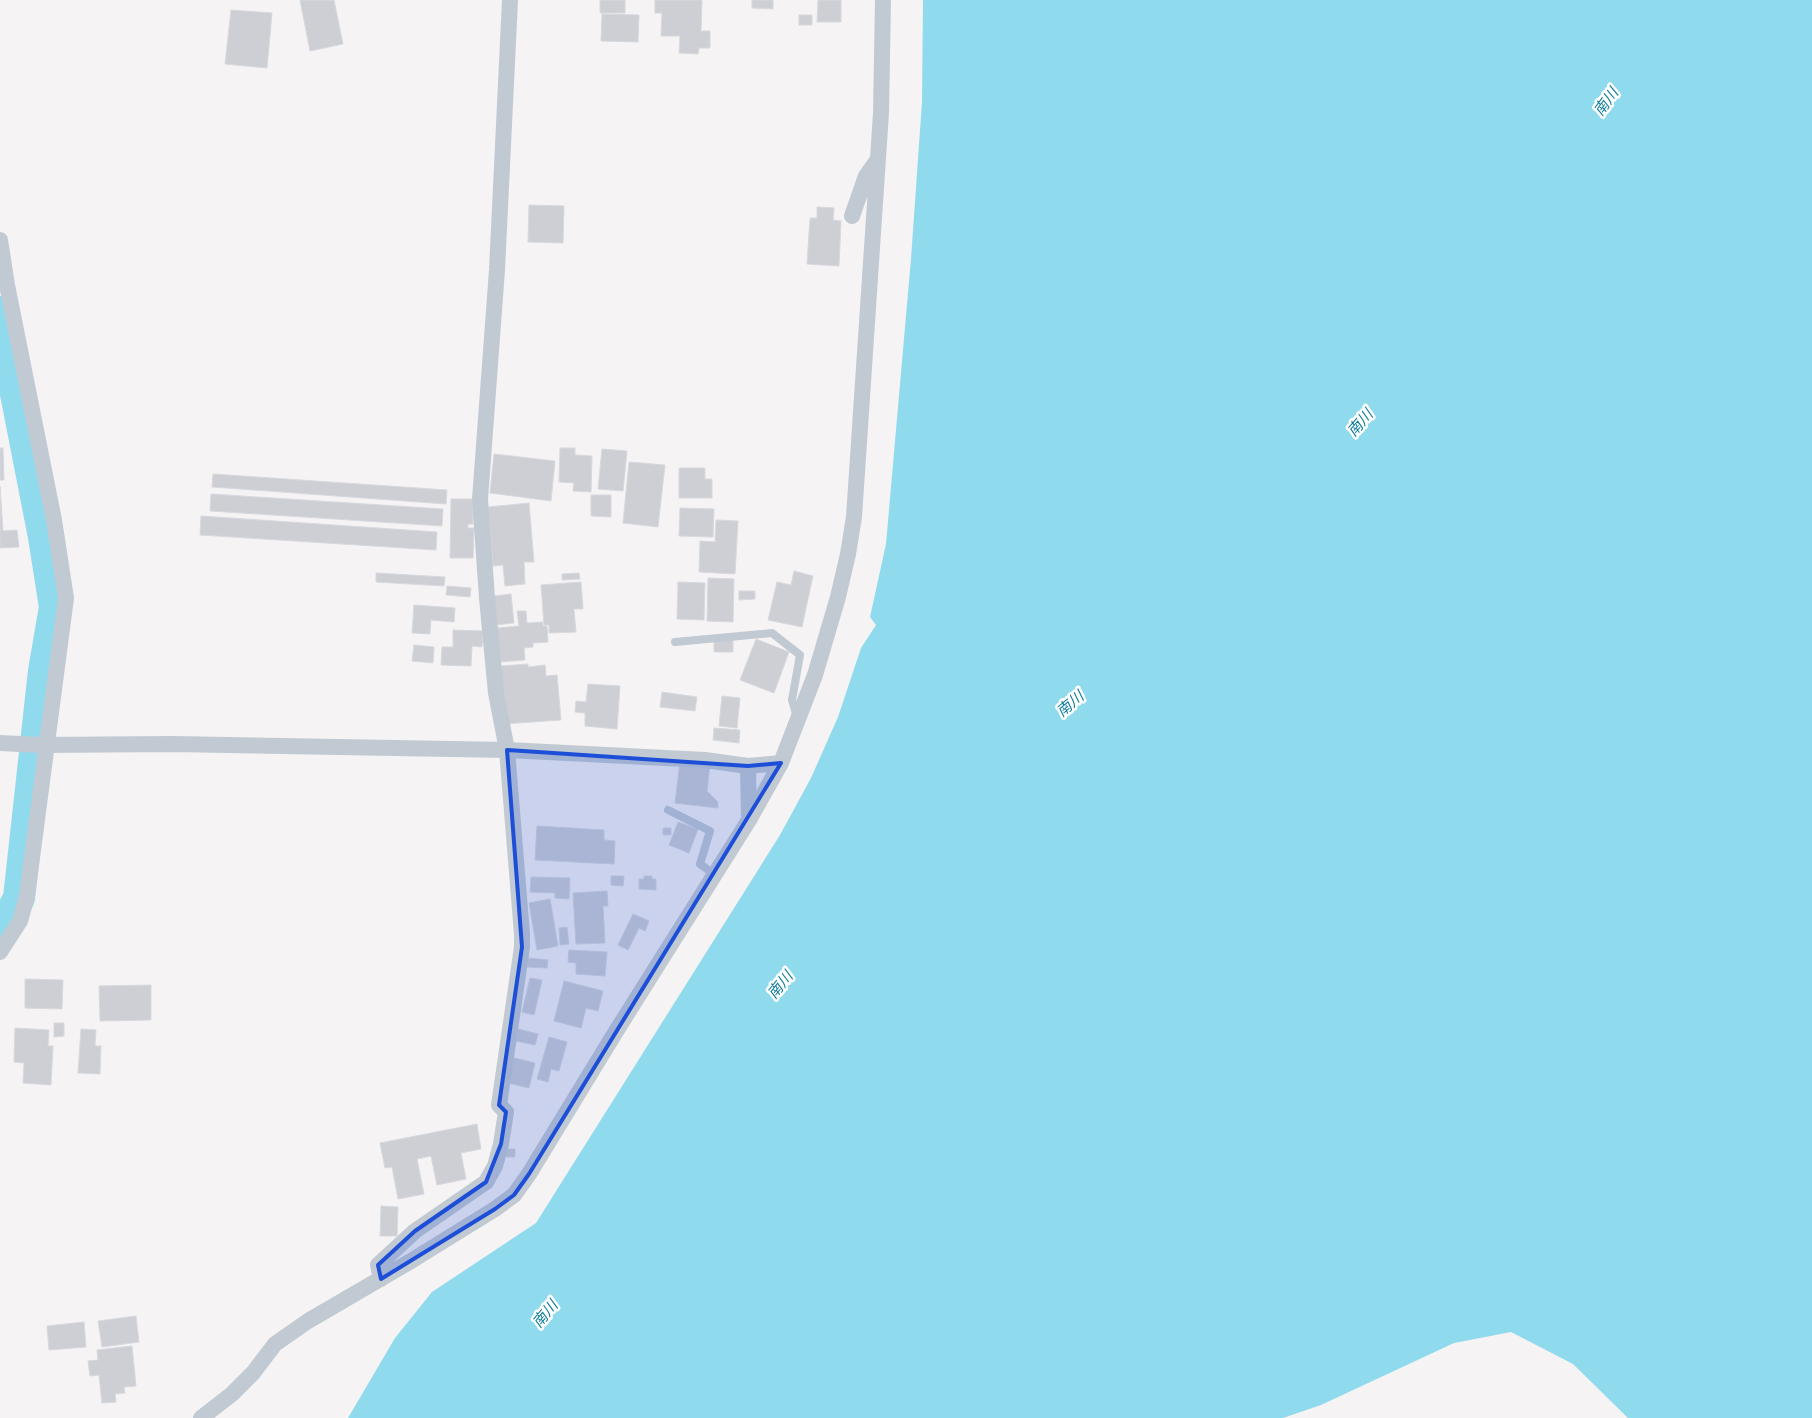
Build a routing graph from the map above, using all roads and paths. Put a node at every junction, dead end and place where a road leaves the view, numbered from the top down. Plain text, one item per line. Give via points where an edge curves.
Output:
1 (510, 0) edge
2 (883, 0) edge
3 (878, 159) junction
4 (852, 216) dead end
5 (0, 240) edge
6 (675, 642) dead end
7 (798, 721) junction
8 (0, 744) edge
9 (38, 744) junction
10 (507, 750) junction
11 (781, 763) junction
12 (748, 766) junction
13 (668, 810) dead end
14 (749, 820) junction
15 (715, 875) junction
16 (0, 952) edge
17 (381, 1279) junction
18 (201, 1418) edge

1 - 10 street via 498,270 480,499 496,693
2 - 3 street
3 - 4 street via 866,176
3 - 7 street via 854,517 838,597
5 - 9 street via 66,598
6 - 7 lane via 772,633 800,655 792,700
7 - 11 street
8 - 9 street
9 - 10 street
9 - 16 street via 27,896 20,921
10 - 12 street via 705,760
10 - 17 street via 522,947 499,1106 506,1112 496,1166 486,1182 415,1231 378,1265
11 - 12 street
11 - 14 street
12 - 14 street
13 - 15 lane via 710,831 700,864
14 - 15 street
15 - 17 street via 514,1195
17 - 18 street via 275,1344 232,1394

